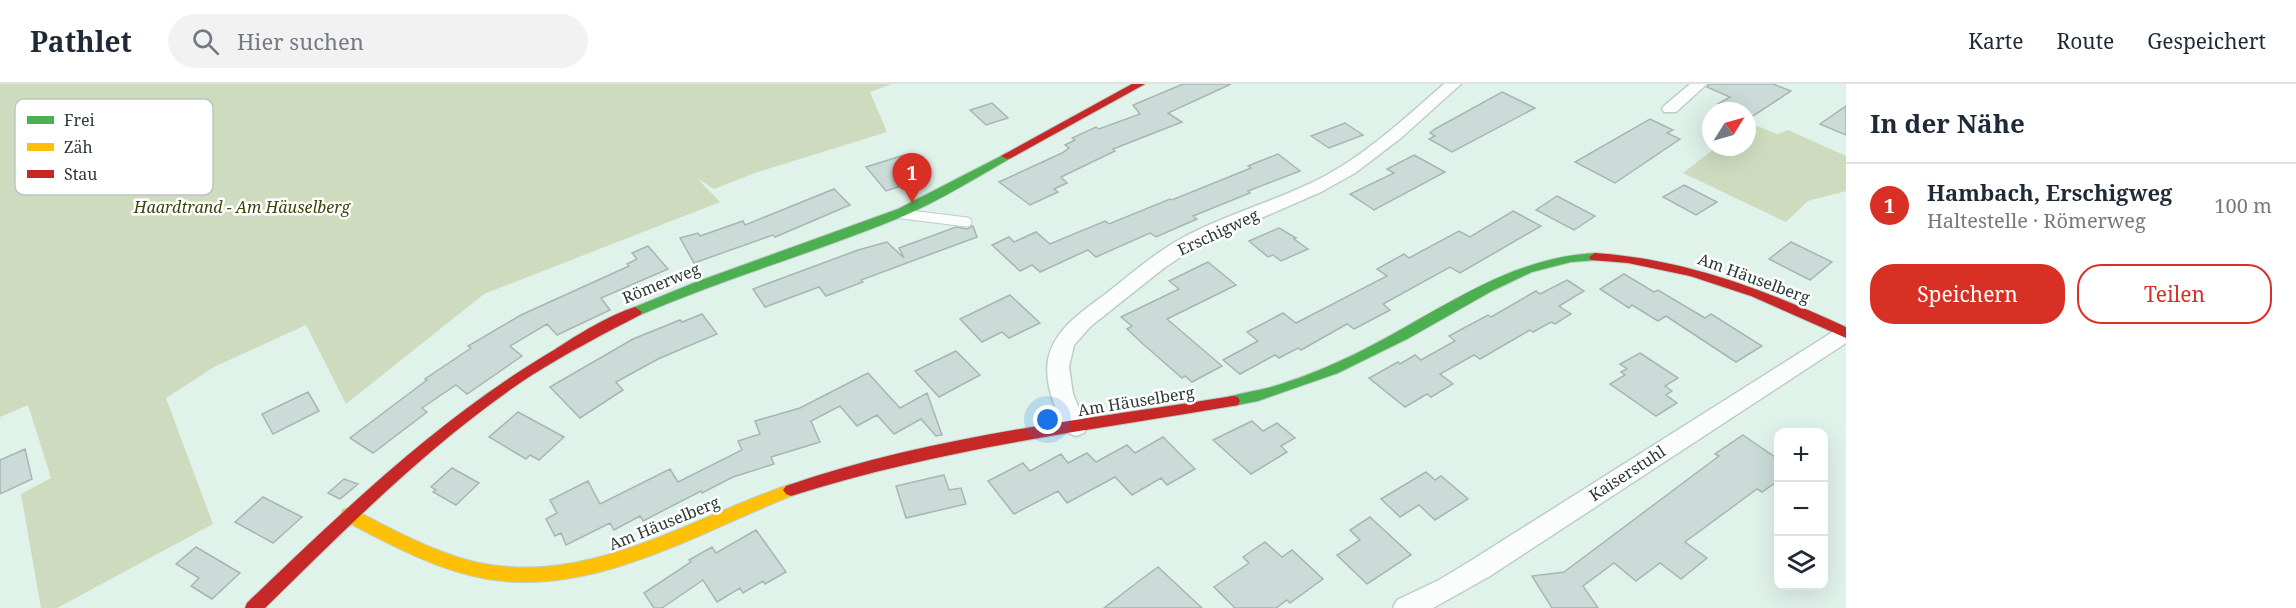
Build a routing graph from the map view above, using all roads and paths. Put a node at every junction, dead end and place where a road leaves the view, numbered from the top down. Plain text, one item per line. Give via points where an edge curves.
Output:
1 (1140, 84) edge
2 (1454, 84) edge
3 (1699, 84) edge
4 (1670, 109) dead end
5 (899, 213) junction
6 (967, 222) dead end
7 (1846, 333) edge
8 (1076, 427) junction
9 (349, 515) junction
10 (253, 608) edge
11 (1406, 608) edge

1 - 5 street, Römerweg
2 - 8 street, Erschigweg via 1352,168 1190,242 1079,326 1064,342 1057,378
3 - 4 street
5 - 6 lane
5 - 9 street, Römerweg via 678,292 571,343 507,383 464,416
7 - 8 street, Am Häuselberg via 1715,278 1615,259 1565,258 1524,270 1356,360 1304,382 1240,400
7 - 11 street, Kaiserstuhl via 1480,568
8 - 9 street, Am Häuselberg via 960,447 835,476 605,565 573,572 535,576 493,574 461,567
9 - 10 street, Römerweg

